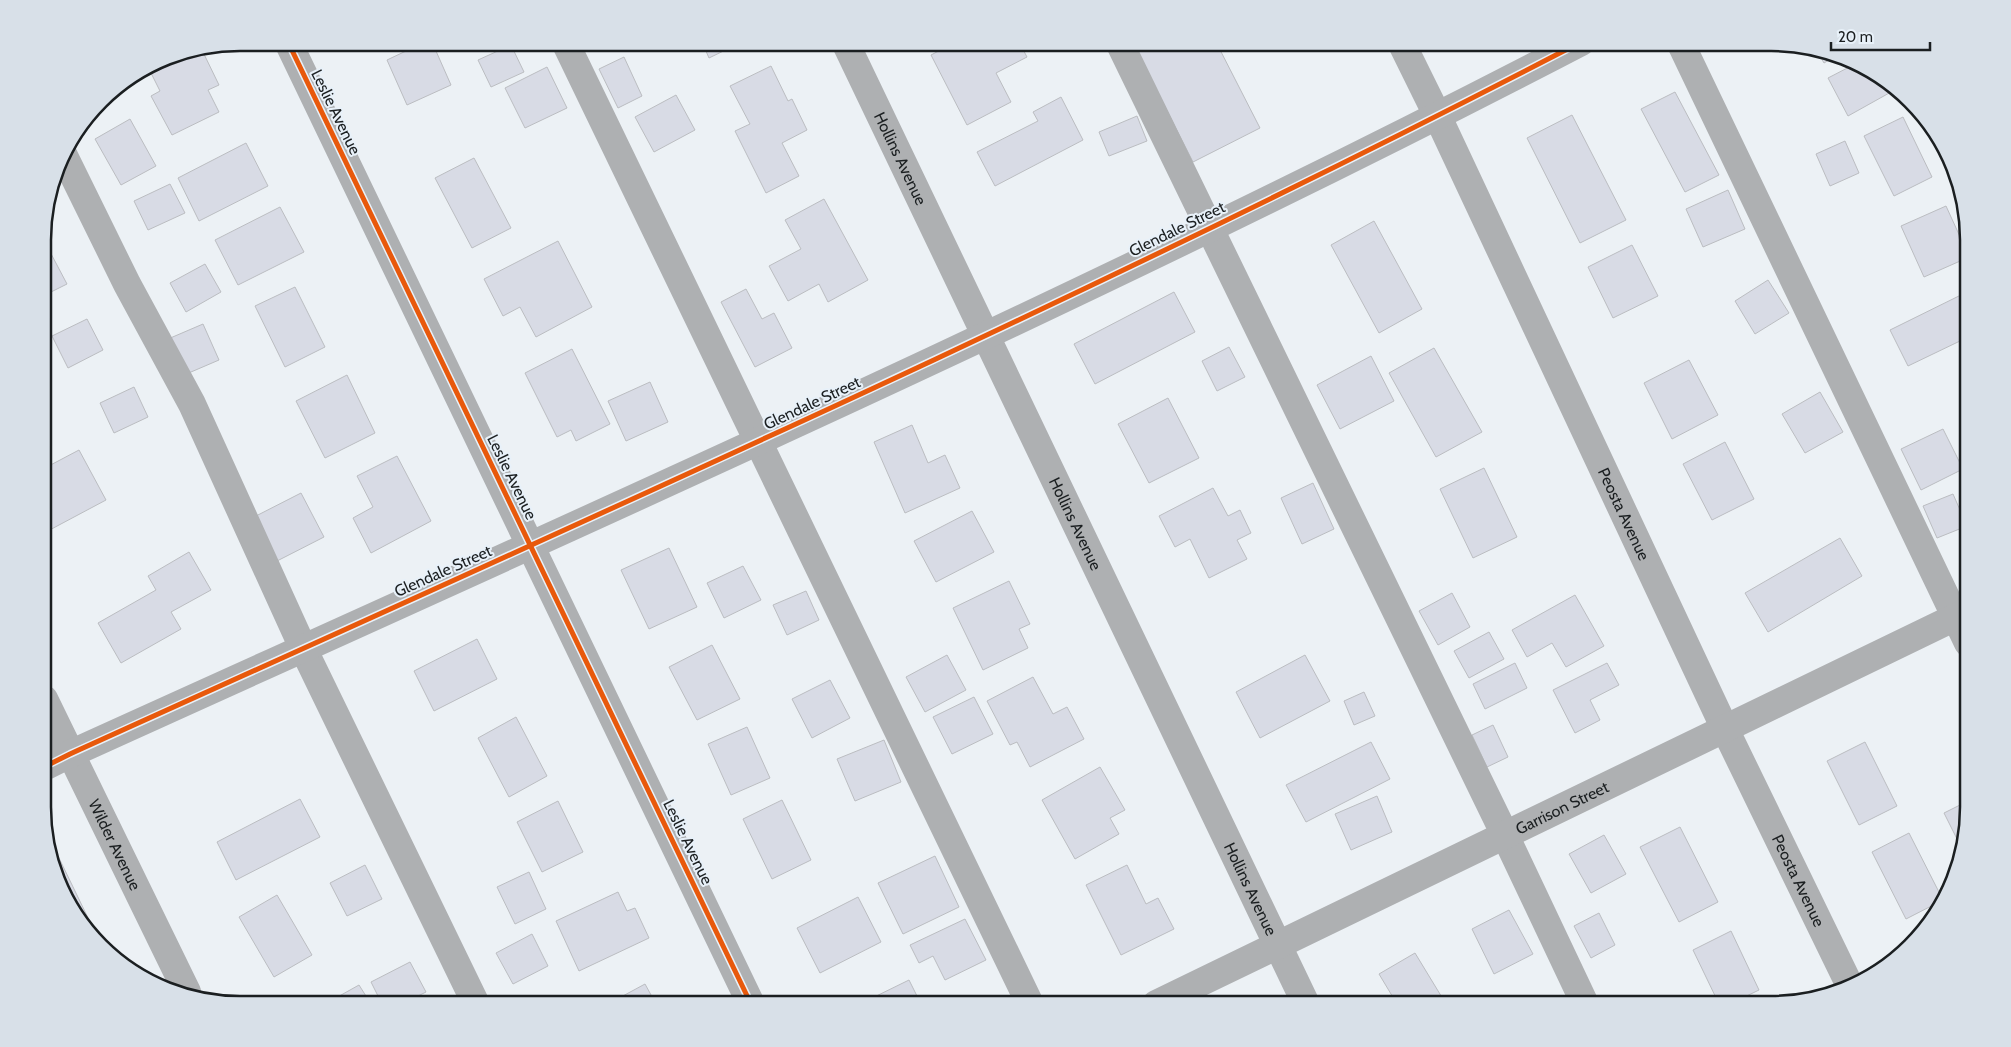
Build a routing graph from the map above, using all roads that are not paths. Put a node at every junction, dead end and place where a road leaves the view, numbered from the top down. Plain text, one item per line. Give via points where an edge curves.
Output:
1 (292, 51) edge
2 (569, 51) edge
3 (849, 51) edge
4 (1123, 51) edge
5 (1405, 51) edge
6 (1564, 51) edge
7 (1684, 51) edge
8 (1438, 117) junction
9 (68, 164) edge
10 (1208, 228) junction
11 (986, 336) junction
12 (758, 441) junction
13 (531, 545) junction
14 (1960, 610) edge
15 (1960, 615) edge
16 (303, 648) junction
17 (51, 714) edge
18 (1725, 729) junction
19 (70, 754) junction
20 (51, 764) edge
21 (1506, 835) junction
22 (1278, 945) junction
23 (1847, 979) edge
24 (185, 987) edge
25 (472, 996) edge
26 (747, 996) edge
27 (1026, 996) edge
28 (1173, 996) edge
29 (1302, 996) edge
30 (1581, 996) edge

1 - 13 street, Leslie Avenue
2 - 12 street
3 - 11 street, Hollins Avenue
4 - 10 street
5 - 8 street, Peosta Avenue
6 - 8 street, Glendale Street
7 - 14 street
8 - 10 street, Glendale Street
8 - 18 street, Peosta Avenue
9 - 16 street via 127,284 192,404
10 - 11 street, Glendale Street
10 - 21 street
11 - 12 street, Glendale Street
11 - 22 street, Hollins Avenue
12 - 13 street, Glendale Street
12 - 27 street
13 - 16 street, Glendale Street
13 - 26 street, Leslie Avenue
15 - 18 street, Garrison Street
16 - 19 street, Glendale Street
16 - 25 street
17 - 19 street, Wilder Avenue
18 - 21 street, Garrison Street
18 - 23 street, Peosta Avenue
19 - 20 street, Glendale Street
19 - 24 street, Wilder Avenue
21 - 22 street, Garrison Street
21 - 30 street
22 - 28 street, Garrison Street
22 - 29 street, Hollins Avenue

